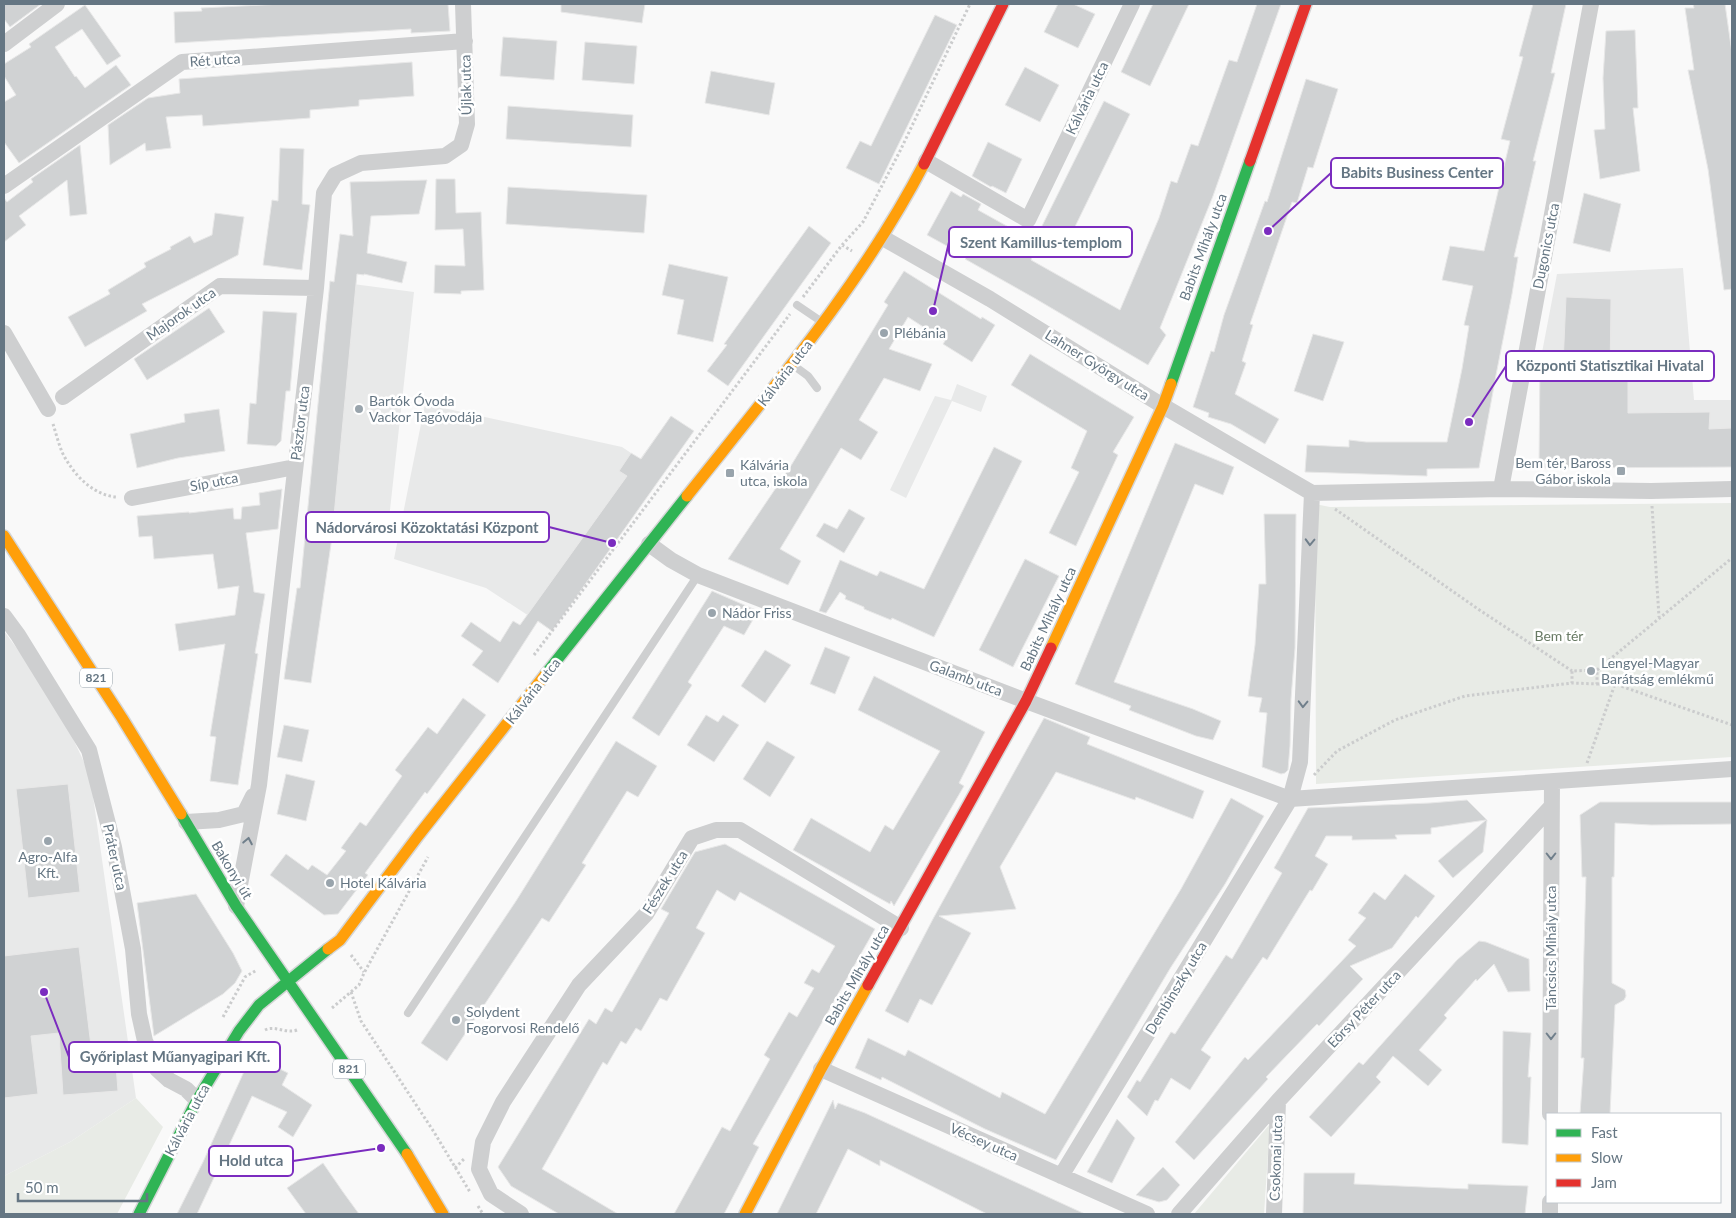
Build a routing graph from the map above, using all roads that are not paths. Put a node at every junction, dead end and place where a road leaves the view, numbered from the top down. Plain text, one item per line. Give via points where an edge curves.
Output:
1 (57, 4) edge
2 (464, 4) edge
3 (1003, 4) edge
4 (1132, 4) edge
5 (1306, 4) edge
6 (1591, 4) edge
7 (465, 40) junction
8 (4, 44) edge
9 (445, 156) joint
10 (926, 161) junction
11 (4, 186) edge
12 (883, 238) junction
13 (316, 288) junction
14 (797, 305) road end
15 (824, 323) junction
16 (4, 333) edge
17 (792, 364) junction
18 (817, 388) dead end
19 (63, 397) dead end
20 (1163, 406) junction
21 (48, 409) road end
22 (295, 467) junction
23 (1501, 488) junction
24 (1732, 489) edge
25 (1312, 493) junction
26 (132, 498) road end
27 (4, 536) edge
28 (649, 544) junction
29 (698, 575) junction
30 (4, 616) edge
31 (1026, 701) junction
32 (1732, 769) edge
33 (1552, 782) junction
34 (259, 785) junction
35 (1290, 799) junction
36 (1552, 807) junction
37 (186, 822) junction
38 (236, 906) junction
39 (901, 928) junction
40 (287, 982) junction
41 (408, 1014) dead end
42 (821, 1069) junction
43 (197, 1100) junction
44 (1278, 1102) junction
45 (1550, 1113) edge
46 (1061, 1176) junction
47 (139, 1214) edge
48 (443, 1214) edge
49 (521, 1214) edge
50 (745, 1214) edge
51 (1147, 1214) edge
52 (1179, 1214) edge
53 (1274, 1214) edge

1 - 8 street
2 - 7 street, Újlak utca
3 - 10 street, Kálvária utca
4 - 10 street, Kálvária utca via 1028,220
5 - 20 street, Babits Mihály utca
6 - 23 street, Dugonics utca
7 - 9 street, Újlak utca via 467,124 461,145
7 - 11 street, Rét utca via 182,62
9 - 13 street, Pásztor utca via 361,163 335,175 324,193
10 - 12 street, Kálvária utca
12 - 15 street, Kálvária utca
12 - 20 street, Lahner György utca via 990,299
13 - 19 street, Majorok utca via 220,286
13 - 22 street, Pásztor utca
14 - 15 lane
15 - 17 street, Kálvária utca
16 - 21 street
17 - 18 lane
17 - 28 street, Kálvária utca
20 - 25 street, Lahner György utca
20 - 31 street, Babits Mihály utca
22 - 26 street, Síp utca
22 - 34 street, Pásztor utca
23 - 24 street
23 - 25 street
25 -> 35 street via 1300,762
27 - 37 street, Bakonyi út / 821
28 - 29 street, Galamb utca
28 - 40 street, Kálvária utca via 340,940
29 - 31 street, Galamb utca
29 - 41 lane
30 - 43 street, Práter utca via 89,750 114,847 145,1041 157,1069
31 - 35 street, Galamb utca
31 - 39 street, Babits Mihály utca
32 - 33 street
33 - 35 street
33 - 36 street, Táncsics Mihály utca
34 - 37 street, Pásztor utca via 244,814
38 -> 34 street, Pásztor utca
35 - 46 street, Dembinszky utca
36 - 44 street, Eörsy Péter utca
36 -> 45 street, Táncsics Mihály utca
37 - 38 street, Bakonyi út / 821
38 - 40 street, Bakonyi út / 821
39 - 42 street, Babits Mihály utca
39 - 49 street, Fészek utca via 740,830 716,830 692,838 646,914 579,985 503,1102 483,1142 480,1169 491,1194
40 - 43 street, Kálvária utca via 259,1005 239,1031
40 - 48 street, Bakonyi út / 821 via 409,1157
42 - 46 street, Vécsey utca
42 - 50 street, Babits Mihály utca
43 - 47 street, Kálvária utca
44 - 52 street, Eörsy Péter utca
44 - 53 street, Csokonai utca
46 - 51 street, Vécsey utca

